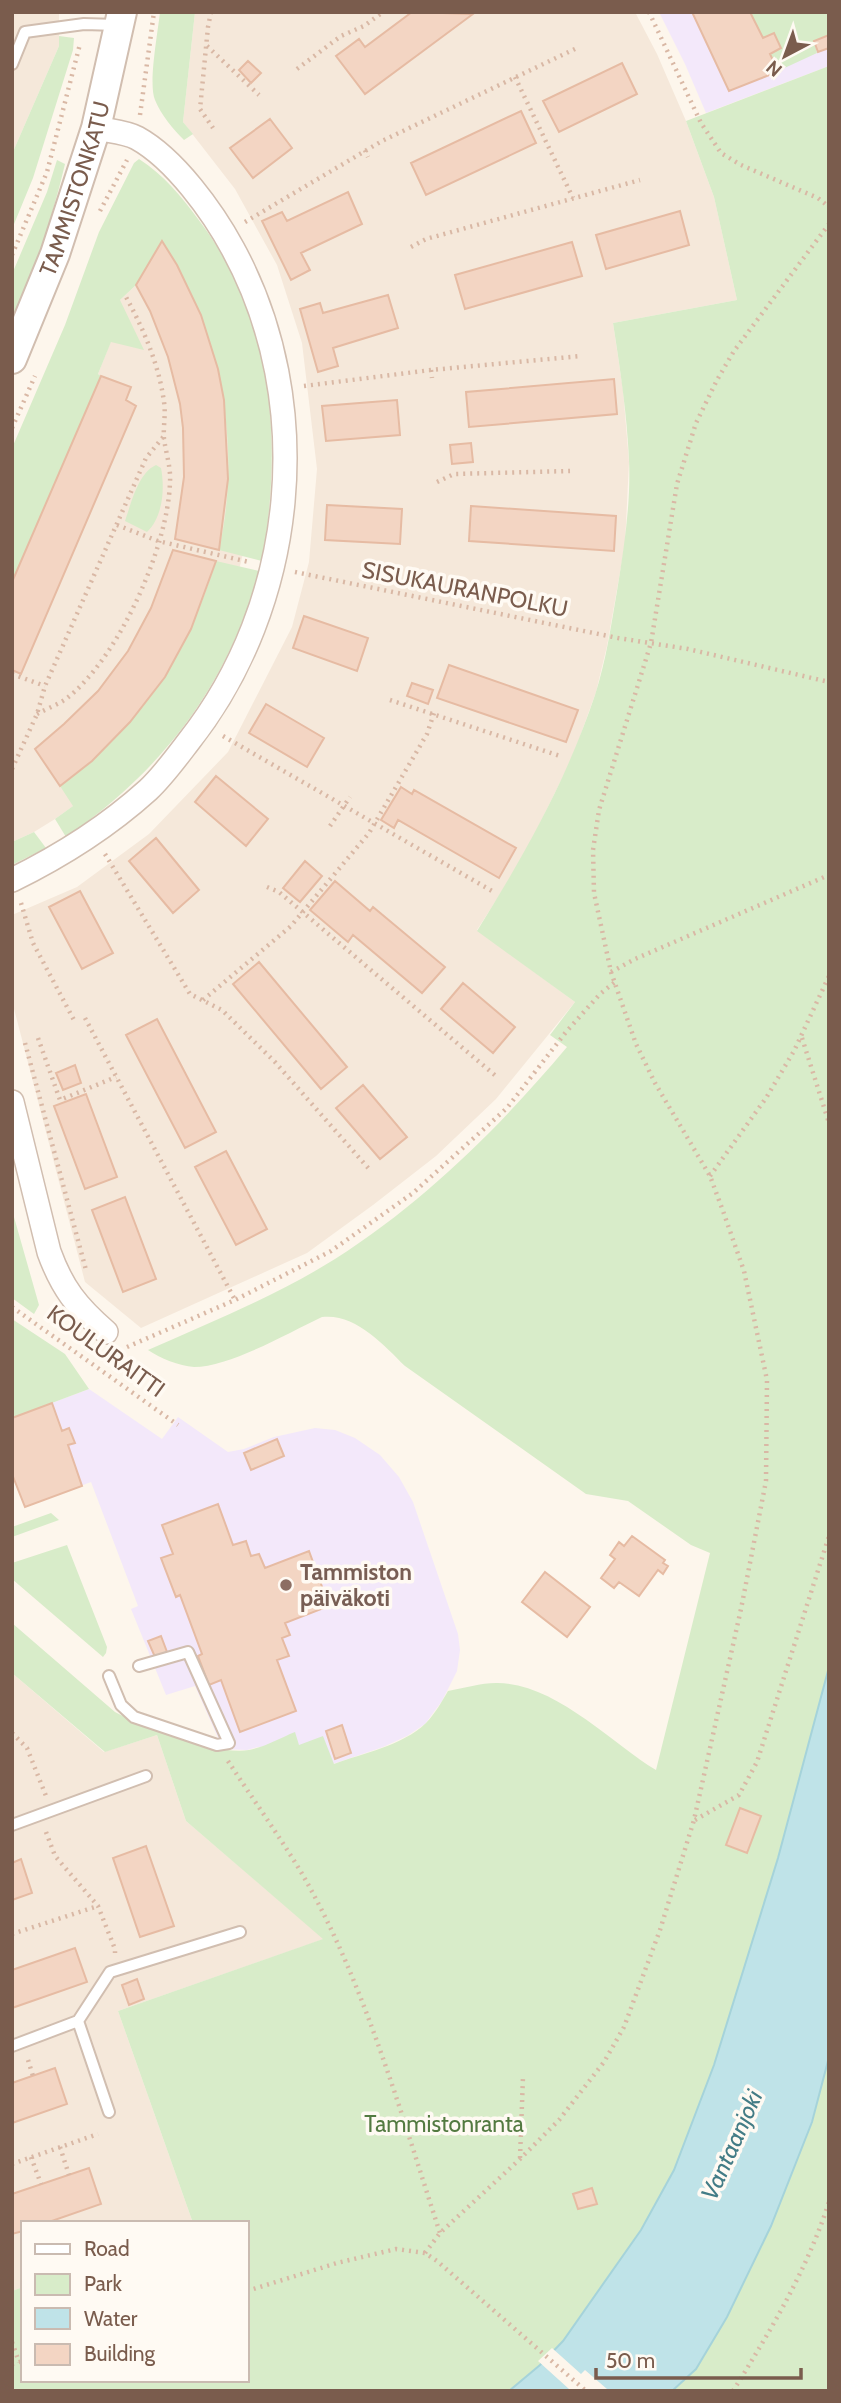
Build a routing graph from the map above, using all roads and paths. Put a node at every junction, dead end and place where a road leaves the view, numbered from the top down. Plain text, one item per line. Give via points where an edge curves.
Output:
1 (211, 12) edge
2 (383, 12) edge
3 (649, 12) edge
4 (121, 19) edge
5 (84, 24) junction
6 (206, 46) junction
7 (579, 47) dead end
8 (12, 64) edge
9 (296, 69) dead end
10 (515, 78) junction
11 (259, 95) dead end
12 (96, 128) junction
13 (213, 128) dead end
14 (365, 150) junction
15 (369, 157) dead end
16 (640, 180) dead end
17 (573, 198) junction
18 (829, 207) edge
19 (241, 224) dead end
20 (829, 224) edge
21 (411, 247) dead end
22 (12, 256) edge
23 (126, 297) dead end
24 (581, 356) dead end
25 (12, 359) edge
26 (431, 370) junction
27 (432, 378) dead end
28 (301, 386) dead end
29 (164, 436) junction
30 (570, 471) dead end
31 (436, 482) dead end
32 (117, 525) junction
33 (158, 541) junction
34 (272, 568) junction
35 (651, 643) junction
36 (12, 674) edge
37 (829, 682) edge
38 (45, 687) junction
39 (390, 700) dead end
40 (434, 713) junction
41 (37, 714) junction
42 (219, 734) dead end
43 (560, 756) dead end
44 (12, 769) edge
45 (350, 797) dead end
46 (345, 806) junction
47 (375, 824) junction
48 (330, 826) dead end
49 (103, 850) dead end
50 (829, 875) edge
51 (267, 887) dead end
52 (16, 889) edge
53 (492, 891) dead end
54 (303, 912) junction
55 (611, 972) junction
56 (829, 976) edge
57 (615, 982) junction
58 (203, 1000) junction
59 (85, 1018) dead end
60 (75, 1023) dead end
61 (801, 1037) junction
62 (37, 1038) dead end
63 (25, 1043) dead end
64 (116, 1077) junction
65 (497, 1077) dead end
66 (12, 1102) edge
67 (829, 1123) edge
68 (369, 1169) dead end
69 (710, 1175) junction
70 (87, 1275) dead end
71 (235, 1300) junction
72 (12, 1307) edge
73 (106, 1332) joint
74 (178, 1425) dead end
75 (829, 1536) edge
76 (139, 1666) dead end
77 (109, 1676) dead end
78 (12, 1733) edge
79 (217, 1745) junction
80 (146, 1776) dead end
81 (52, 1811) junction
82 (40, 1815) junction
83 (694, 1820) junction
84 (12, 1825) edge
85 (98, 1906) junction
86 (240, 1932) dead end
87 (12, 1934) edge
88 (110, 1972) junction
89 (78, 2021) junction
90 (12, 2046) edge
91 (523, 2077) dead end
92 (109, 2112) dead end
93 (99, 2134) dead end
94 (60, 2147) junction
95 (31, 2157) junction
96 (520, 2159) junction
97 (12, 2164) edge
98 (69, 2175) dead end
99 (41, 2185) dead end
100 (829, 2202) edge
101 (440, 2233) junction
102 (425, 2253) junction
103 (248, 2291) edge
104 (12, 2342) edge
105 (21, 2361) edge
106 (12, 2364) edge
107 (586, 2391) edge
108 (733, 2391) edge

1 - 6 path
2 - 9 path
3 - 18 path via 701,123 721,153
4 - 5 lane
4 - 12 street, TAMMISTONKATU
5 - 8 lane via 25,32
5 - 22 path via 47,172
6 - 11 path
6 - 13 path via 200,109
7 - 10 path
10 - 14 path
10 - 17 path
12 - 25 street, TAMMISTONKATU via 55,254
12 - 34 street via 135,137 171,165 227,239 251,285 274,354 283,400 286,482
14 - 15 path
14 - 19 path
16 - 17 path
17 - 21 path
20 - 35 path via 734,351 696,423 677,484
23 - 29 path via 155,363 164,404
24 - 26 path
26 - 27 path
26 - 28 path
29 - 32 path via 146,458
29 - 33 path via 170,481
30 - 31 path via 454,474
32 - 33 path, SISUKAURANPOLKU
32 - 38 path
33 - 34 path, SISUKAURANPOLKU
33 - 41 path via 148,575 114,643 84,682 64,700
34 - 35 path, SISUKAURANPOLKU
34 - 52 street via 244,650 208,717 149,788
35 - 37 path, SISUKAURANPOLKU
35 - 55 path via 599,810 593,850 594,893
36 - 38 path
38 - 41 path
39 - 40 path
40 - 43 path
40 - 47 path via 427,734
41 - 44 path
42 - 46 path
45 - 46 path
46 - 47 path
46 - 48 path
47 - 53 path
47 - 54 path
49 - 58 path via 190,994
50 - 55 path
51 - 54 path
52 - 60 path via 33,943
54 - 58 path
54 - 65 path
55 - 57 path
56 - 61 path
57 - 69 path via 655,1083
57 - 71 path via 566,1032 507,1108 413,1193 331,1251
58 - 68 path via 222,1010 257,1045
59 - 64 path
61 - 67 path
61 - 69 path via 766,1098
62 - 64 path via 60,1100
63 - 70 path
64 - 71 path
66 - 73 street via 57,1275 71,1298
69 - 83 path via 744,1271 767,1380 766,1481
71 - 73 path via 117,1351
72 - 74 path, KOULURAITTI
75 - 83 path via 757,1762 739,1795
76 - 79 lane via 188,1652 229,1743
77 - 79 lane via 121,1705 134,1717
78 - 81 path via 27,1748
79 - 101 path via 301,1872 336,1941 378,2044
80 - 81 lane
81 - 82 lane
82 - 84 lane
82 - 85 path via 55,1856
83 - 96 path via 624,2027 584,2089
85 - 87 path
85 - 88 path via 115,1949
86 - 88 lane
88 - 89 lane
89 - 90 lane
89 - 92 lane
91 - 96 path
93 - 94 path
94 - 95 path
94 - 98 path
95 - 97 path
95 - 99 path
96 - 101 path
100 - 108 path via 816,2242 777,2320
101 - 102 path
102 - 103 path via 396,2249 368,2254
102 - 107 path
104 - 105 path
105 - 106 path

